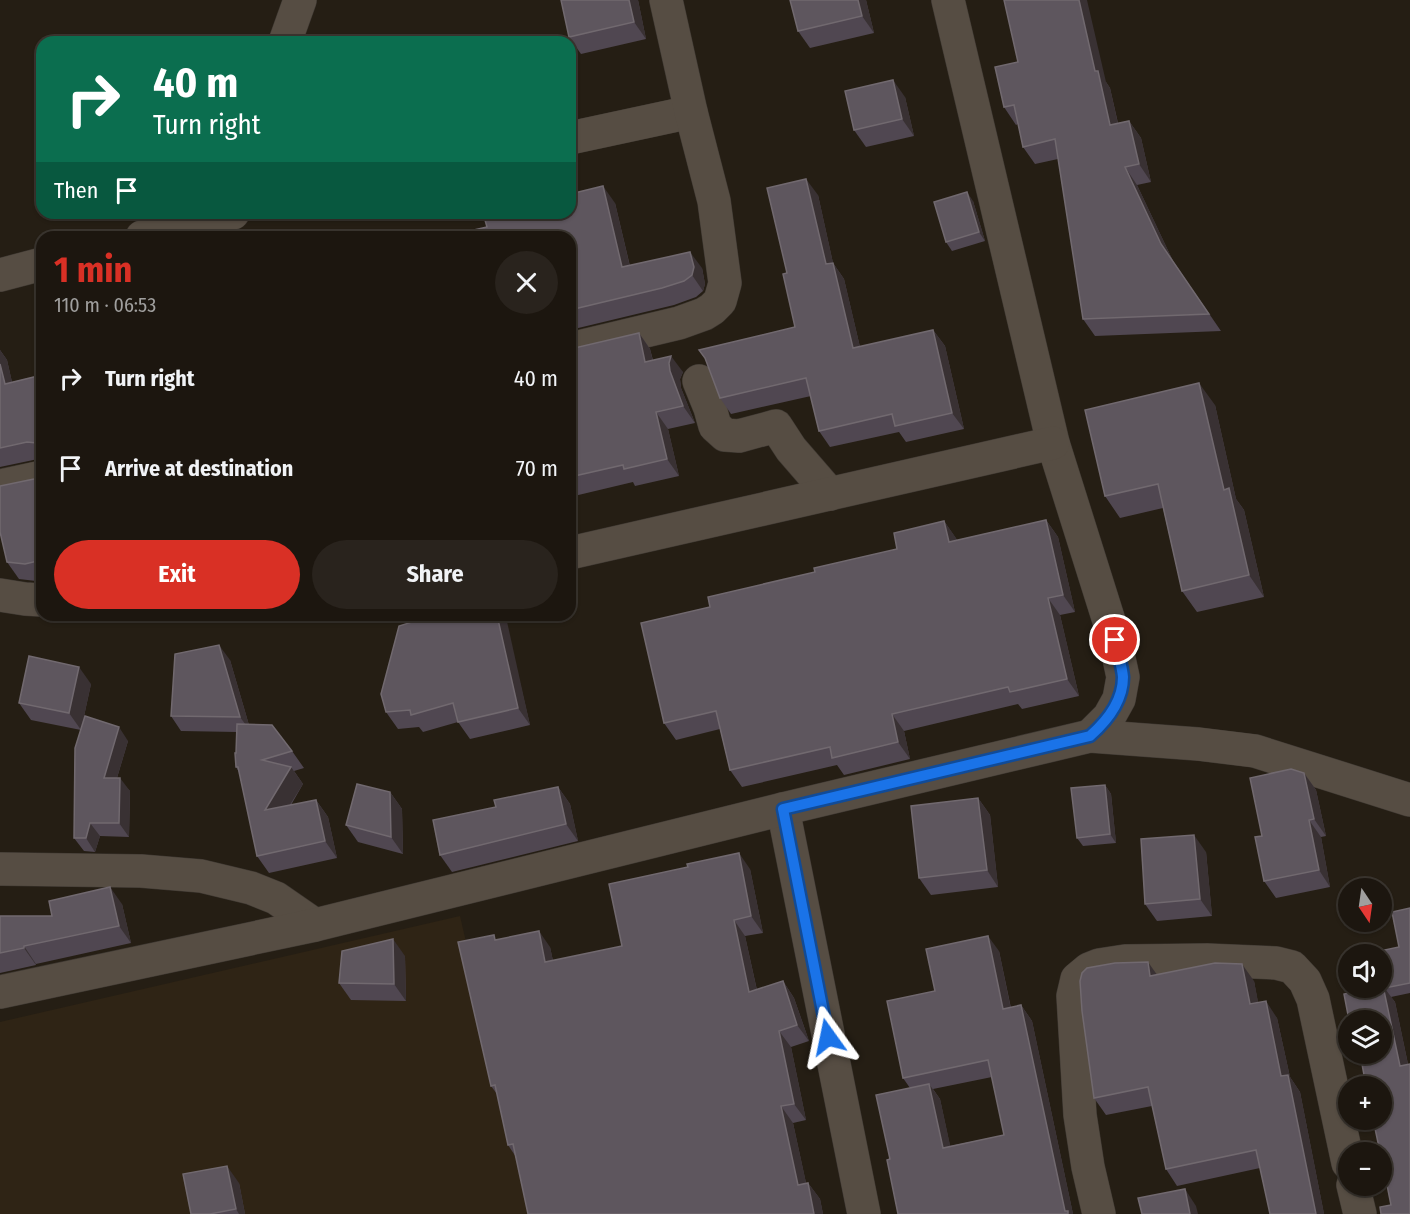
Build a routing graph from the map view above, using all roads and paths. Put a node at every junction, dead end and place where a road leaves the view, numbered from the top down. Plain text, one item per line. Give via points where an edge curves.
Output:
1 (300, 0) edge
2 (666, 0) edge
3 (948, 0) edge
4 (287, 36) edge
5 (691, 112) junction
6 (576, 137) edge
7 (210, 219) edge
8 (165, 231) edge
9 (36, 266) edge
10 (0, 275) edge
11 (576, 348) edge
12 (699, 381) dead end
13 (1053, 443) junction
14 (36, 478) edge
15 (0, 486) edge
16 (830, 494) junction
17 (576, 552) edge
18 (0, 595) edge
19 (36, 600) edge
20 (1090, 736) junction
21 (1410, 800) edge
22 (783, 809) junction
23 (0, 869) edge
24 (315, 925) junction
25 (0, 992) edge
26 (1344, 1142) edge
27 (1355, 1196) edge
28 (864, 1214) edge
29 (1099, 1214) edge
30 (1359, 1214) edge

1 - 4 street
2 - 5 street
3 - 13 street
5 - 6 street
5 - 11 street via 714,201 725,283 720,301 704,314 679,323
7 - 8 street
9 - 10 street
12 - 16 street via 715,426 725,435 739,436 776,426
13 - 16 street
13 - 20 street via 1123,677 1119,699 1109,717
14 - 15 street
16 - 17 street
18 - 19 street
20 - 21 street via 1256,751
20 - 22 street
22 - 24 street
22 - 28 street
23 - 24 street via 201,876 276,898
24 - 25 street
26 - 29 street via 1313,999 1305,981 1292,967 1207,960 1099,965 1077,980 1073,996 1080,1114
27 - 30 street

